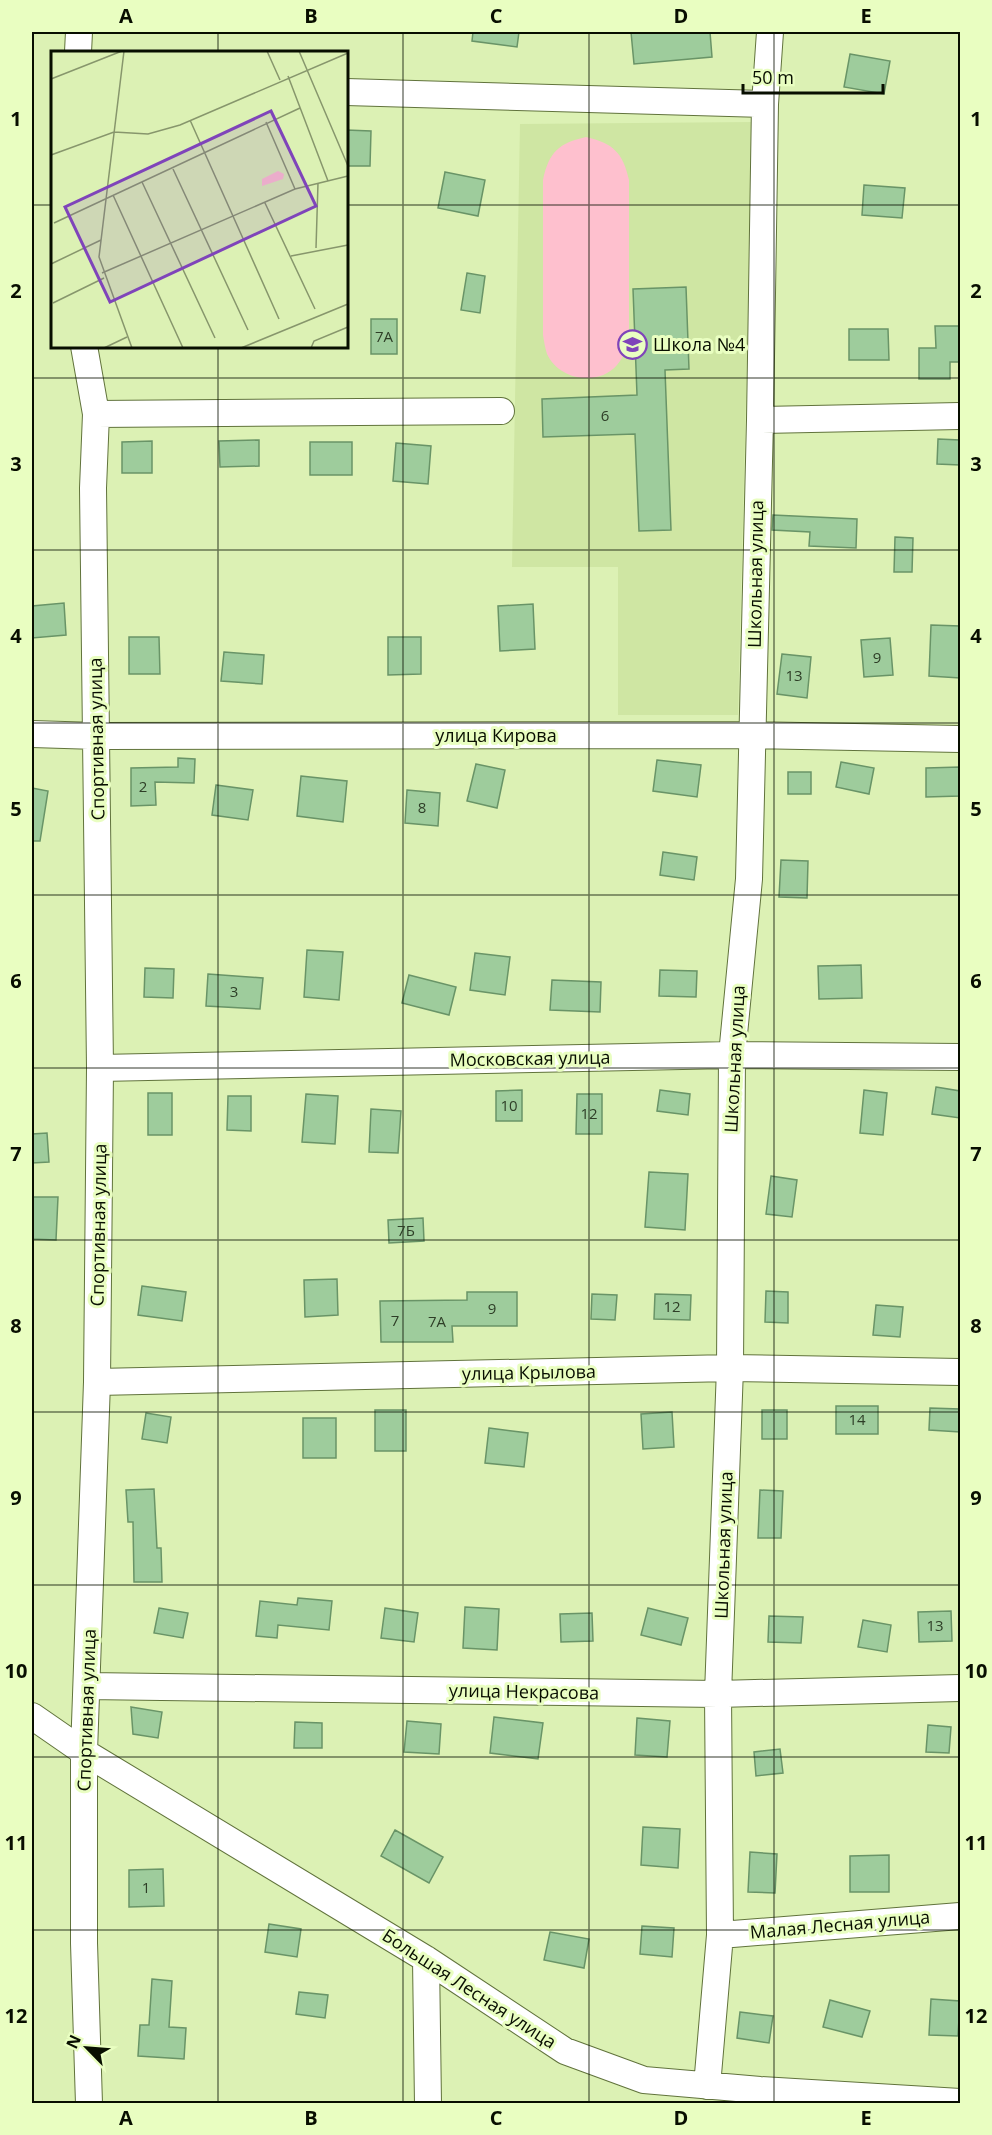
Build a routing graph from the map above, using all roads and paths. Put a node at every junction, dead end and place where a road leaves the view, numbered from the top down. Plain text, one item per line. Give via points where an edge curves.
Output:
1 (79, 32) edge
2 (770, 32) edge
3 (78, 51) edge
4 (348, 92) edge
5 (765, 104) junction
6 (84, 348) edge
7 (501, 411) dead end
8 (96, 414) junction
9 (960, 416) edge
10 (760, 420) junction
11 (32, 734) edge
12 (752, 735) junction
13 (97, 736) junction
14 (960, 739) edge
15 (732, 1055) junction
16 (960, 1057) edge
17 (100, 1068) junction
18 (730, 1368) junction
19 (960, 1372) edge
20 (97, 1382) junction
21 (87, 1686) junction
22 (960, 1688) edge
23 (718, 1694) junction
24 (32, 1716) edge
25 (84, 1752) junction
26 (960, 1916) edge
27 (720, 1935) junction
28 (426, 1959) junction
29 (707, 2086) junction
30 (760, 2097) edge
31 (960, 2102) edge
32 (89, 2103) edge
33 (428, 2103) edge

1 - 3 street
2 - 5 street, Школьная улица
4 - 5 street
5 - 10 street, Школьная улица
6 - 8 street, Спортивная улица
7 - 8 street
8 - 13 street, Спортивная улица via 93,488
9 - 10 street
10 - 12 street, Школьная улица
11 - 13 street, улица Кирова
12 - 13 street, улица Кирова
12 - 14 street, улица Кирова
12 - 15 street, Школьная улица via 749,879
13 - 17 street, Спортивная улица
15 - 16 street, Московская улица
15 - 17 street, Московская улица
15 - 18 street, Школьная улица
17 - 20 street, Спортивная улица
18 - 19 street, улица Крылова
18 - 20 street, улица Крылова
18 - 23 street, Школьная улица
20 - 21 street, Спортивная улица
21 - 23 street, улица Некрасова
21 - 25 street, Спортивная улица
22 - 23 street, улица Некрасова
23 - 27 street, Школьная улица
24 - 25 street, Большая Лесная улица
25 - 28 street, Большая Лесная улица
25 - 32 street, Спортивная улица
26 - 27 street, Малая Лесная улица
27 - 29 street, Школьная улица
28 - 29 street, Большая Лесная улица via 565,2051 644,2080
28 - 33 street
29 - 30 street, Большая Лесная улица
30 - 31 street, Большая Лесная улица

